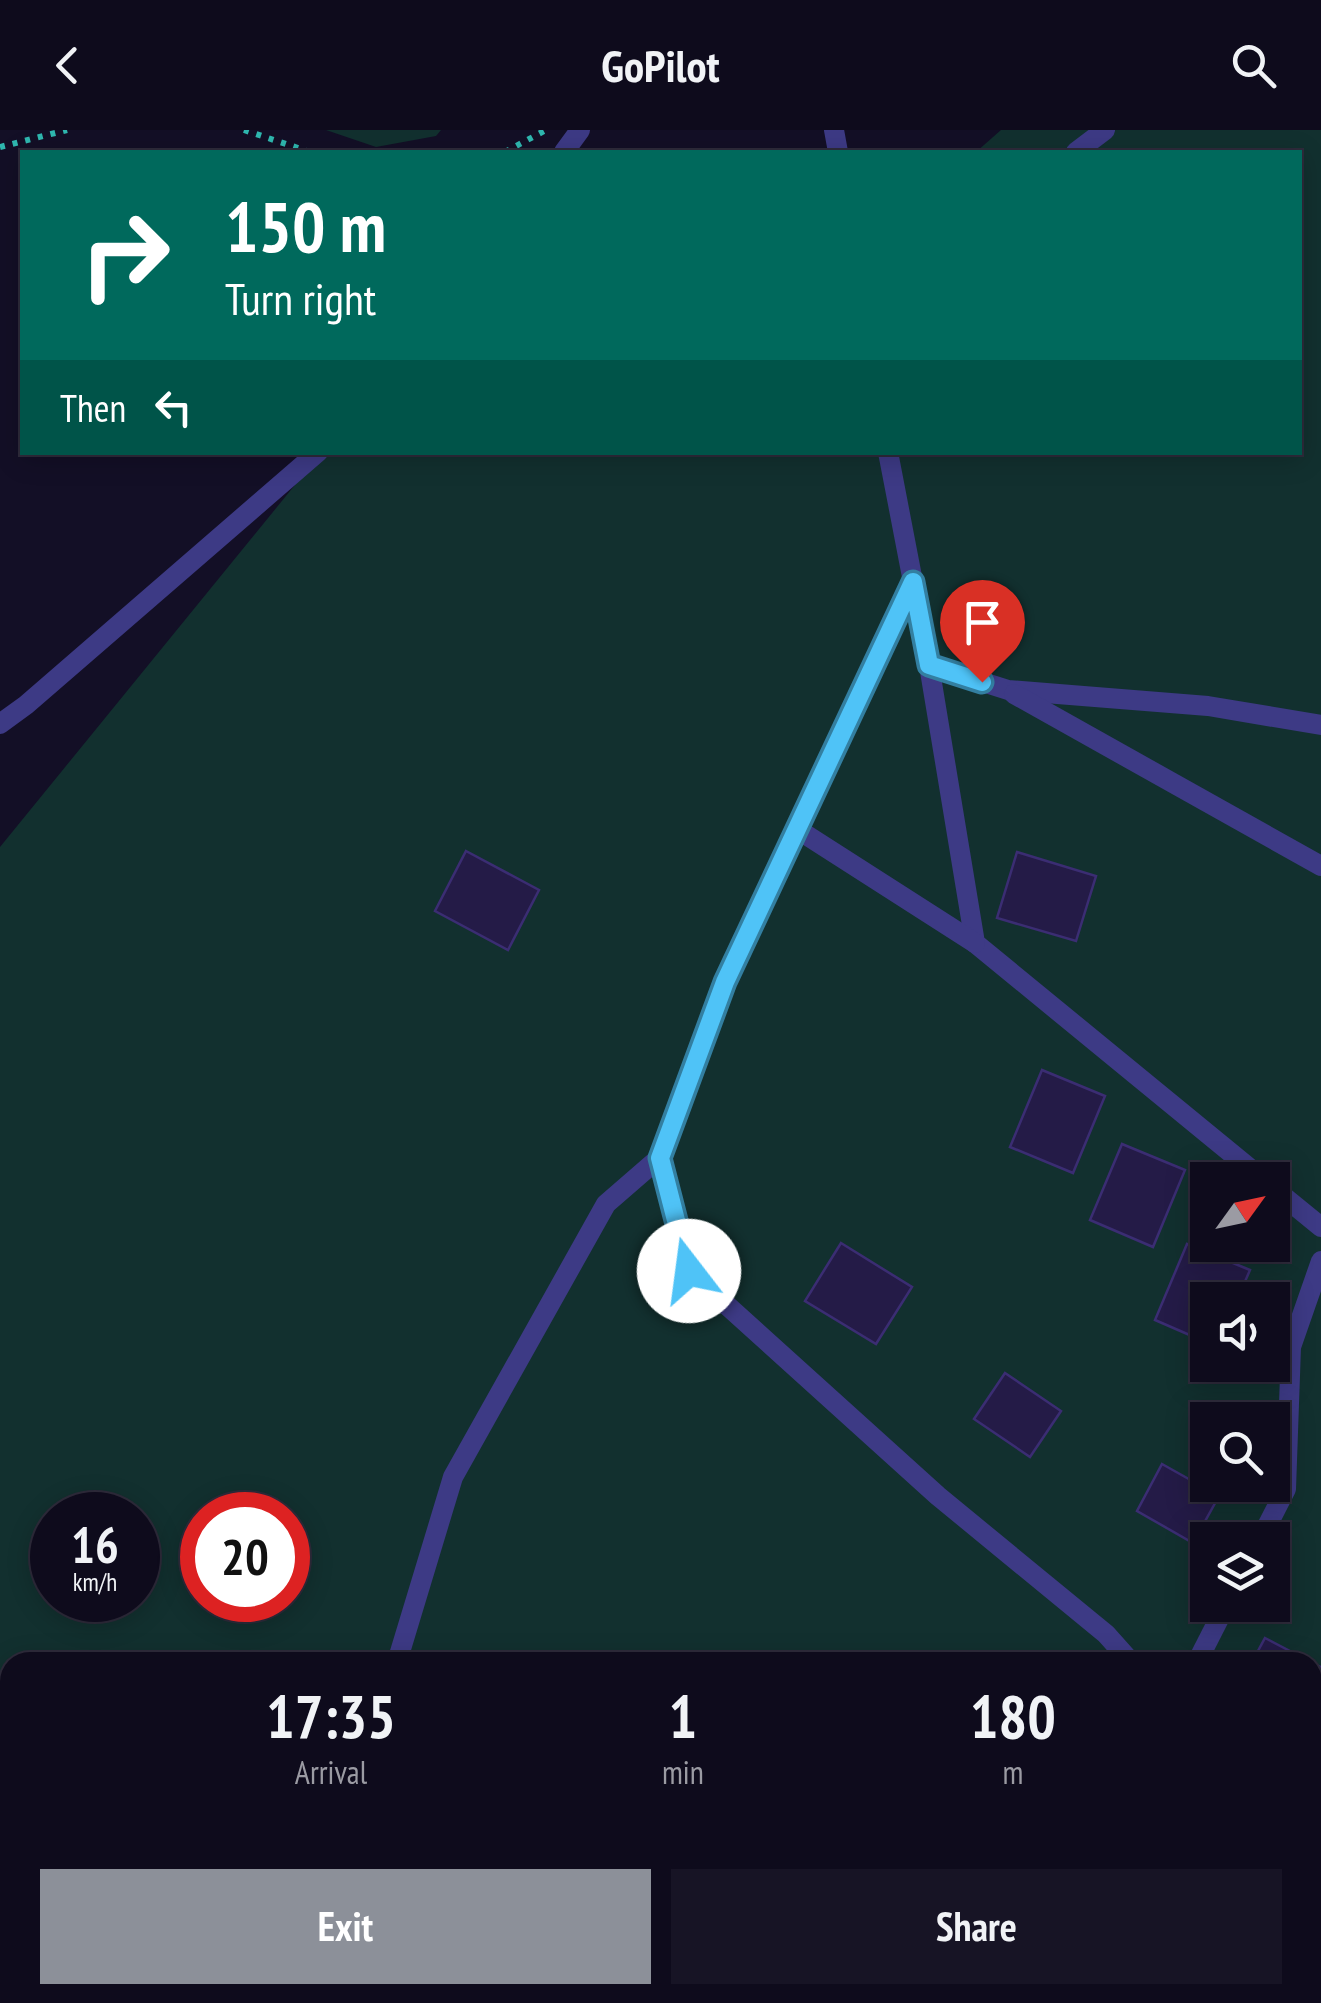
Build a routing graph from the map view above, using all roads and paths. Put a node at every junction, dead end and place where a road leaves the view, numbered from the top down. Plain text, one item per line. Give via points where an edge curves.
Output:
1 (67, 130) edge
2 (244, 130) edge
3 (545, 130) edge
4 (1104, 130) edge
5 (0, 147) edge
6 (304, 150) edge
7 (508, 150) edge
8 (1079, 150) edge
9 (315, 455) edge
10 (889, 455) edge
11 (913, 582) junction
12 (929, 665) junction
13 (1008, 690) junction
14 (0, 724) edge
15 (1321, 725) edge
16 (797, 829) junction
17 (1321, 866) edge
18 (975, 944) junction
19 (660, 1158) junction
20 (1242, 1162) edge
21 (1290, 1202) edge
22 (1321, 1227) edge
23 (1321, 1261) edge
24 (1269, 1522) edge
25 (1217, 1622) edge
26 (400, 1652) edge
27 (1122, 1652) edge
28 (1201, 1652) edge

1 - 5 path
2 - 6 path
3 - 7 path
4 - 8 lane
9 - 14 lane
10 - 11 lane
11 - 12 lane
11 - 16 lane
12 - 13 lane
12 - 18 lane
13 - 15 lane via 1208,706
13 - 17 lane
16 - 18 lane
16 - 19 lane via 725,982
18 - 20 lane
19 - 26 lane via 606,1204 452,1478
19 - 27 lane via 689,1271
21 - 22 lane
23 - 24 lane via 1290,1347 1286,1488
25 - 28 lane

